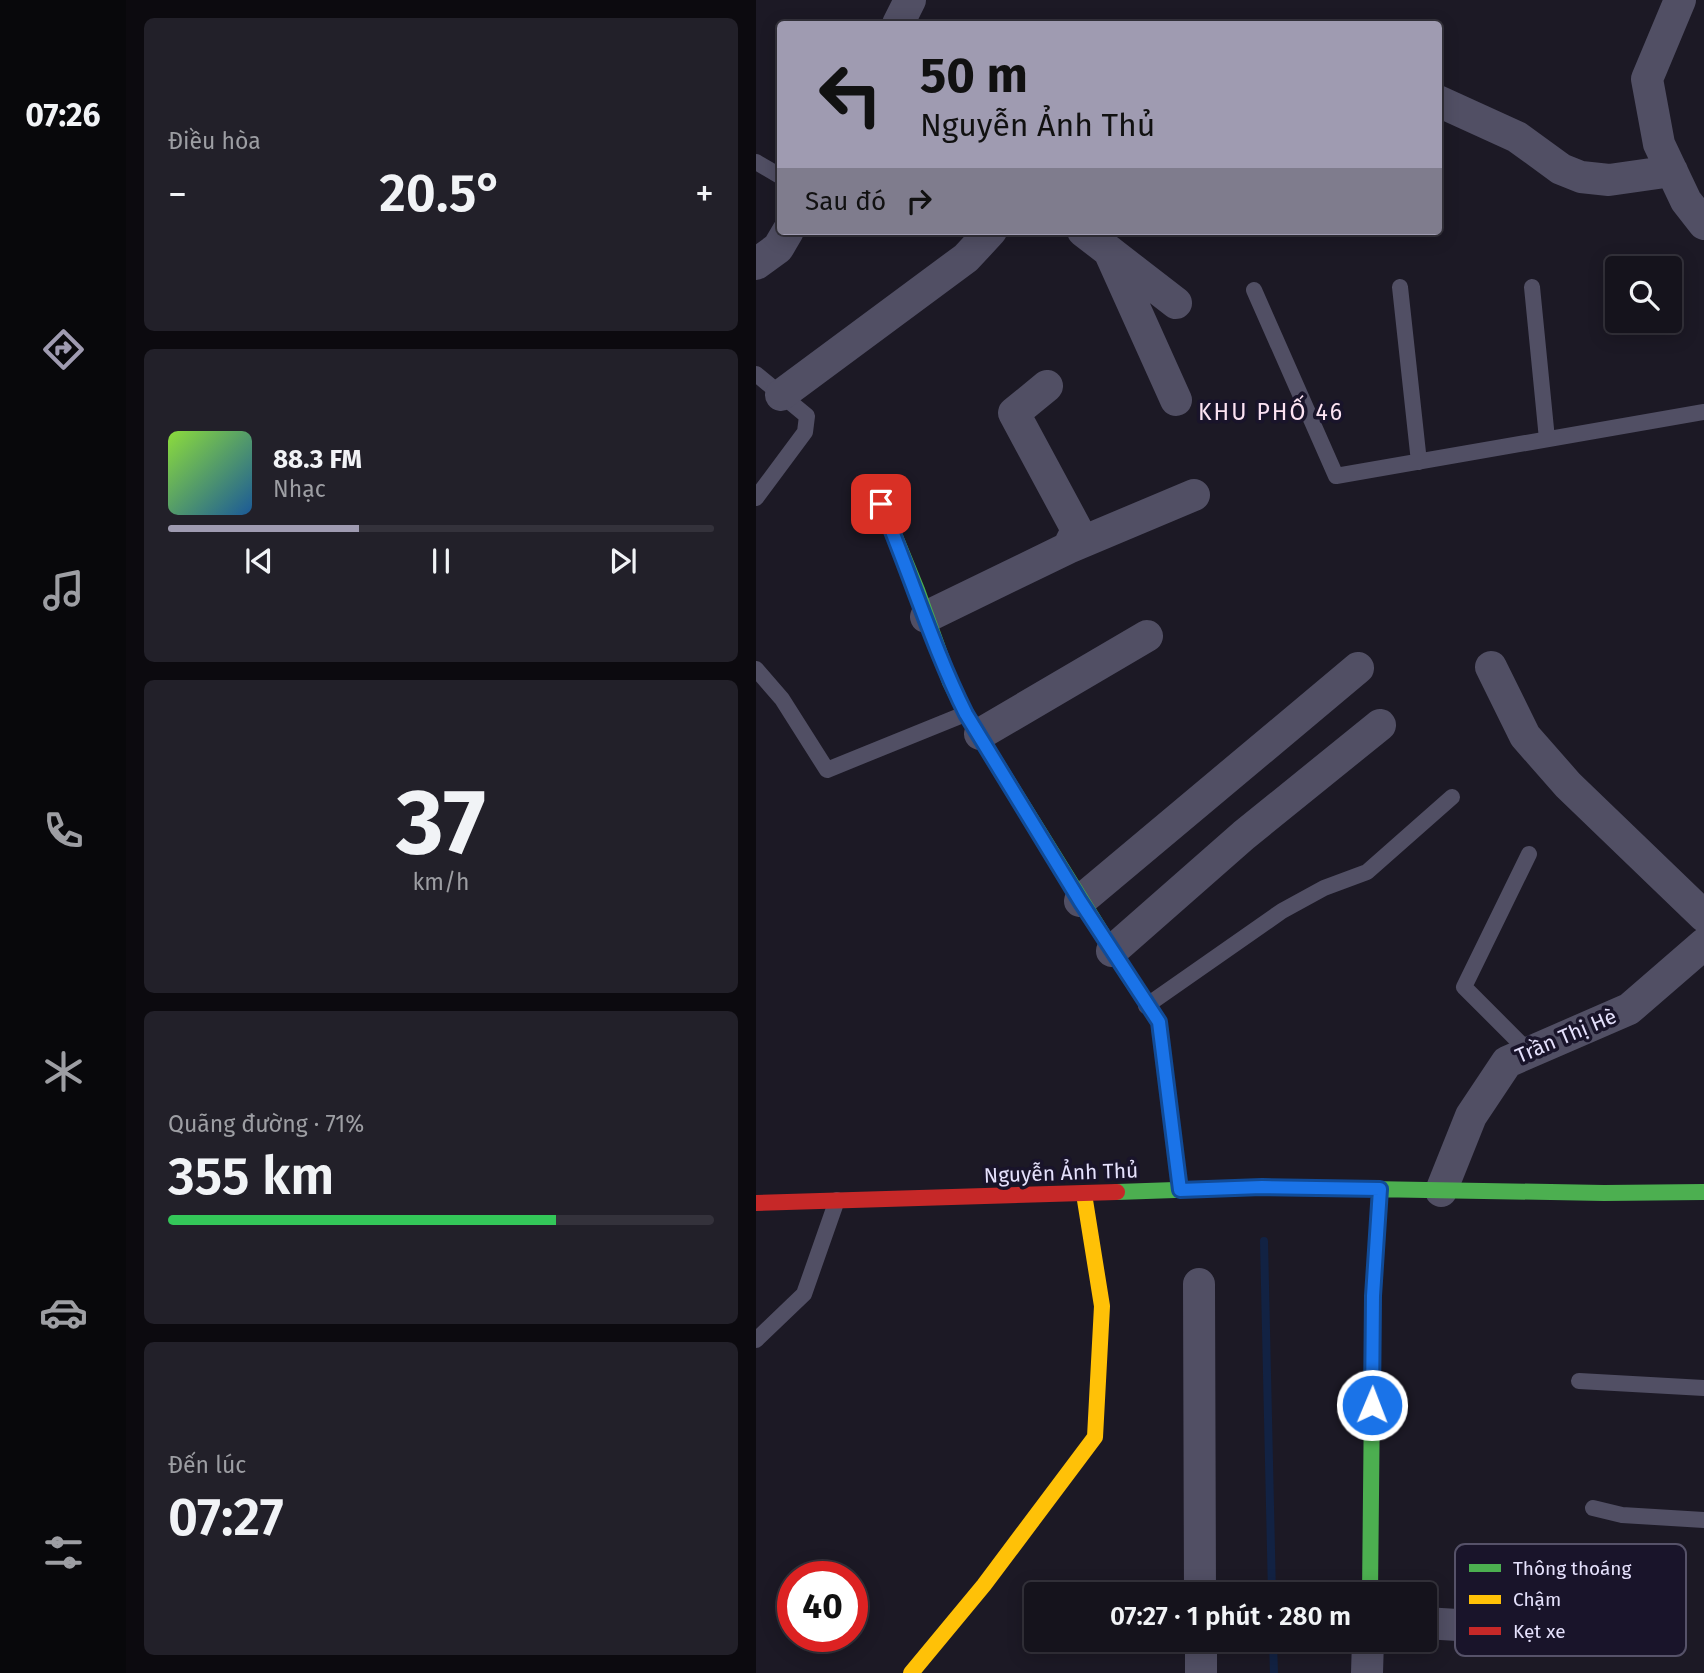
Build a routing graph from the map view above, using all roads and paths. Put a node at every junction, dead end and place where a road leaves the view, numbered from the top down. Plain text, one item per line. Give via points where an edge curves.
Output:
1 (910, 0) edge
2 (1680, 0) edge
3 (900, 21) edge
4 (1442, 103) edge
5 (756, 162) edge
6 (1672, 171) junction
7 (777, 174) edge
8 (1704, 225) edge
9 (786, 235) edge
10 (987, 235) edge
11 (1088, 235) edge
12 (1109, 251) junction
13 (756, 264) edge
14 (1400, 287) dead end
15 (1532, 287) dead end
16 (1254, 290) dead end
17 (1176, 303) dead end
18 (756, 373) edge
19 (1047, 386) dead end
20 (781, 395) junction
21 (1176, 400) dead end
22 (1704, 412) edge
23 (1547, 439) junction
24 (1419, 462) junction
25 (873, 483) dead end
26 (1194, 495) dead end
27 (756, 498) edge
28 (1068, 548) junction
29 (926, 617) junction
30 (1147, 636) dead end
31 (1491, 667) dead end
32 (1358, 668) dead end
33 (756, 669) edge
34 (973, 724) junction
35 (1380, 725) dead end
36 (1452, 797) dead end
37 (1529, 854) dead end
38 (1080, 901) junction
39 (1704, 916) edge
40 (1704, 944) edge
41 (1112, 951) junction
42 (1146, 1006) junction
43 (1529, 1052) junction
44 (1380, 1189) junction
45 (1180, 1190) junction
46 (1441, 1191) junction
47 (1704, 1192) edge
48 (1084, 1194) junction
49 (837, 1200) junction
50 (756, 1203) edge
51 (1199, 1284) dead end
52 (756, 1340) edge
53 (1579, 1381) dead end
54 (1704, 1388) edge
55 (1593, 1508) dead end
56 (1704, 1520) edge
57 (1200, 1582) edge
58 (1370, 1582) edge
59 (1437, 1624) edge
60 (1455, 1625) edge
61 (1201, 1652) edge
62 (1368, 1652) edge
63 (911, 1673) edge
64 (1201, 1673) edge
65 (1367, 1673) edge

1 - 3 street
2 - 6 street via 1647,79 1659,144
4 - 6 street via 1517,137 1561,169 1581,177 1609,180
5 - 7 lane
6 - 8 street
9 - 13 street via 778,248
10 - 20 street via 967,258
11 - 12 street
12 - 17 street
12 - 21 street
14 - 24 lane
15 - 23 lane
16 - 24 lane via 1336,476
18 - 20 lane
19 - 28 street via 1014,413 1077,530
20 - 27 lane via 807,416 805,432
22 - 23 lane
23 - 24 lane
25 - 29 street
26 - 28 street
28 - 29 street
29 - 34 street via 950,682
30 - 34 street
31 - 39 street via 1525,736
32 - 38 street
33 - 34 lane via 782,699 827,771
34 - 38 street
35 - 41 street via 1244,835
36 - 42 lane via 1367,872 1282,911
37 - 43 lane via 1464,987
38 - 41 street
40 - 43 street, Trần Thị Hè via 1629,1009
41 - 42 street
42 - 45 street via 1159,1022
43 - 46 street, Trần Thị Hè via 1507,1062 1471,1116
44 - 45 street, Nguyễn Ảnh Thủ
44 - 46 street, Nguyễn Ảnh Thủ
44 - 58 street via 1373,1296
45 - 48 street, Nguyễn Ảnh Thủ
46 - 47 street, Nguyễn Ảnh Thủ
48 - 49 street, Nguyễn Ảnh Thủ
48 - 63 street via 1102,1306 1095,1437
49 - 50 street, Nguyễn Ảnh Thủ
49 - 52 lane via 804,1294
51 - 57 street
53 - 54 lane
55 - 56 lane via 1622,1515
59 - 60 street
61 - 64 street
62 - 65 street

